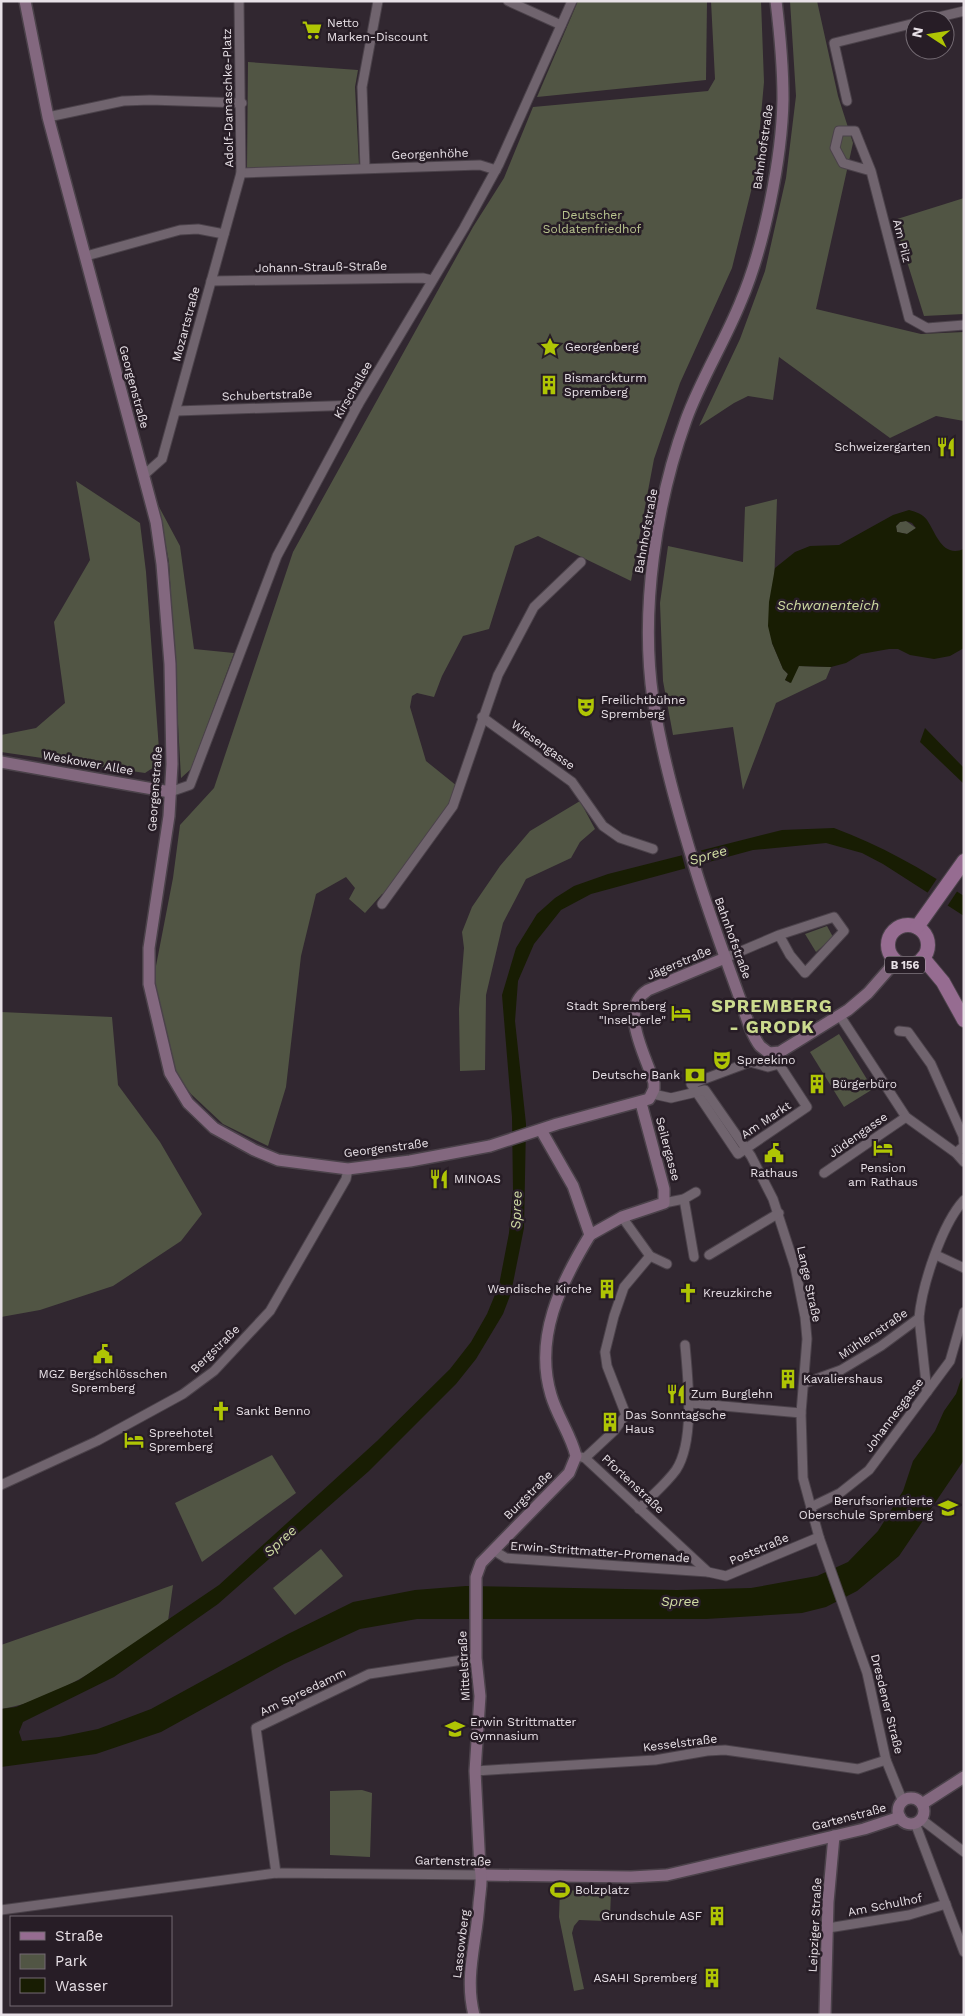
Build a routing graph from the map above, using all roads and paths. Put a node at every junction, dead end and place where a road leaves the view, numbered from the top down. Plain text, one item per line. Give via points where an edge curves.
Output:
1 (25, 1) edge
2 (239, 1) edge
3 (378, 1) edge
4 (508, 1) edge
5 (572, 1) edge
6 (776, 1) edge
7 (561, 24) junction
8 (905, 25) edge
9 (848, 101) dead end
10 (242, 103) junction
11 (48, 116) junction
12 (365, 168) junction
13 (496, 170) junction
14 (870, 171) junction
15 (241, 173) junction
16 (224, 234) junction
17 (86, 256) junction
18 (432, 280) junction
19 (211, 281) junction
20 (964, 325) edge
21 (358, 405) junction
22 (176, 410) junction
23 (144, 475) junction
24 (581, 562) dead end
25 (482, 717) junction
26 (1, 762) edge
27 (170, 792) junction
28 (653, 849) dead end
29 (964, 861) edge
30 (382, 904) dead end
31 (917, 927) junction
32 (779, 935) junction
33 (725, 958) junction
34 (923, 958) junction
35 (896, 961) junction
36 (840, 1016) junction
37 (964, 1020) edge
38 (899, 1031) dead end
39 (696, 1092) junction
40 (647, 1100) junction
41 (906, 1117) junction
42 (537, 1131) junction
43 (748, 1152) junction
44 (956, 1153) junction
45 (964, 1162) edge
46 (348, 1169) junction
47 (824, 1173) dead end
48 (696, 1192) dead end
49 (684, 1199) junction
50 (964, 1200) edge
51 (664, 1203) junction
52 (779, 1213) junction
53 (622, 1217) junction
54 (590, 1235) junction
55 (936, 1254) junction
56 (709, 1255) dead end
57 (650, 1256) junction
58 (694, 1257) dead end
59 (667, 1264) dead end
60 (964, 1268) edge
61 (964, 1312) edge
62 (919, 1318) junction
63 (685, 1345) dead end
64 (805, 1383) junction
65 (927, 1392) junction
66 (690, 1403) junction
67 (801, 1413) junction
68 (580, 1457) junction
69 (1, 1485) edge
70 (811, 1507) junction
71 (639, 1508) junction
72 (819, 1537) junction
73 (493, 1550) junction
74 (708, 1572) junction
75 (846, 1613) joint
76 (476, 1658) junction
77 (886, 1760) junction
78 (475, 1771) junction
79 (964, 1777) edge
80 (903, 1802) junction
81 (922, 1804) junction
82 (900, 1817) junction
83 (918, 1821) junction
84 (834, 1836) junction
85 (964, 1852) edge
86 (276, 1873) junction
87 (482, 1875) junction
88 (946, 1904) junction
89 (1, 1910) edge
90 (828, 1928) junction
91 (964, 1952) edge
92 (474, 2015) edge
93 (825, 2015) edge

1 - 11 street, Georgenstraße
2 - 10 street, Adolf-Damaschke-Platz
3 - 12 street via 362,87
4 - 7 street
5 - 7 street, Kirschallee
6 - 33 street, Bahnhofstraße via 783,102 774,181 741,303 686,419 660,518 652,572 649,643 653,696 662,748 702,892
7 - 13 street, Kirschallee
8 - 9 street via 834,43
10 - 11 street via 132,101
10 - 15 street, Adolf-Damaschke-Platz
11 - 17 street, Georgenstraße
12 - 13 street, Georgenhöhe via 480,165
12 - 15 street, Adolf-Damaschke-Platz
13 - 18 street, Kirschallee
14 - 14 street, Am Pilz via 855,131 839,131 835,148 843,163
14 - 20 street, Am Pilz via 909,318 927,328
15 - 16 street, Mozartstraße
16 - 17 street via 198,229 180,230
16 - 19 street, Mozartstraße
17 - 23 street, Georgenstraße
18 - 19 street, Johann-Strauß-Straße
18 - 21 street, Kirschallee
19 - 22 street, Mozartstraße
21 - 22 street, Schubertstraße
21 - 27 street, Kirschallee via 267,577 197,771 190,785
22 - 23 street, Mozartstraße via 162,459
23 - 27 street, Georgenstraße via 162,564 170,664
24 - 25 street via 534,607 498,675
25 - 28 street, Wiesengasse via 572,782 603,826 620,838
25 - 30 street via 453,806
26 - 27 street, Weskower Allee
27 - 46 street, Georgenstraße via 149,948 149,984 170,1074 188,1102 214,1128 254,1150 278,1160
29 - 31 main road
31 - 34 main road, B 156 via 928,941
31 - 35 main road, B 156 via 898,927 890,937 888,950
32 - 32 street, Jägerstraße via 805,973 844,931 834,917
32 - 33 street, Jägerstraße
33 - 36 street, Bahnhofstraße via 756,1041 766,1051 780,1052
33 - 40 street, Jägerstraße via 656,987 639,998 634,1009 634,1022 654,1083
34 - 35 main road, B 156 via 907,965
34 - 37 main road, B 156 via 943,982
35 - 36 street via 868,993
36 - 41 street
38 - 44 street via 908,1032 931,1064 963,1136 964,1146
39 - 40 street
39 - 43 street, Lange Straße via 705,1090
39 - 43 street, Am Markt via 691,1084 750,1062 768,1067 779,1064 807,1107
40 - 42 street, Georgenstraße
40 - 51 street, Seilergasse
41 - 44 street
41 - 47 street, Jüdengasse
42 - 46 street, Georgenstraße via 490,1146
42 - 54 street via 573,1186
43 - 52 street, Lange Straße
44 - 45 street
46 - 69 street, Bergstraße via 346,1179 270,1312 214,1371 183,1394 97,1441
48 - 49 street
49 - 51 street
49 - 58 street
50 - 55 street, Mühlenstraße via 954,1211
51 - 53 street
52 - 56 street
52 - 64 street, Lange Straße via 805,1317
53 - 54 street
53 - 57 street
54 - 68 street, Pfortenstraße via 558,1296 545,1346 551,1396
55 - 60 street
55 - 62 street, Mühlenstraße via 920,1301
57 - 59 street
57 - 68 street, Burgstraße via 624,1286 605,1352 607,1366 626,1415 614,1431
61 - 65 street, Johannesgasse via 950,1361
62 - 64 street, Mühlenstraße via 840,1370
62 - 65 street
63 - 66 street
64 - 67 street, Lange Straße
65 - 70 street, Johannesgasse via 868,1470 840,1493
66 - 67 street
66 - 71 street via 682,1457 676,1470
67 - 70 street, Lange Straße via 803,1478
68 - 71 street, Pfortenstraße
68 - 73 street, Burgstraße via 569,1473
70 - 72 street, Lange Straße
71 - 74 street, Pfortenstraße
72 - 74 street, Poststraße via 726,1576
72 - 75 street, Lange Straße
73 - 74 street, Erwin-Strittmatter-Promenade via 506,1558
73 - 76 street, Mittelstraße via 481,1563 476,1577
75 - 77 street, Dresdener Straße via 867,1673
76 - 78 street, Mittelstraße via 480,1696
76 - 86 street, Am Spreedamm via 369,1674 256,1728
77 - 78 street, Kesselstraße via 858,1769 725,1750 655,1760
77 - 80 street, Dresdener Straße
78 - 87 street, Mittelstraße
79 - 81 street
80 - 81 street via 915,1799
80 - 82 street via 899,1809
81 - 83 street via 924,1812
82 - 83 street via 906,1823
82 - 84 street, Gartenstraße
83 - 85 street
83 - 88 street
84 - 87 street, Gartenstraße via 659,1876
84 - 90 street, Leipziger Straße
86 - 87 street, Gartenstraße
86 - 89 street, Gartenstraße
87 - 92 street, Lassowberg via 469,1981
88 - 90 street, Am Schulhof via 909,1915
88 - 91 street
90 - 93 street, Leipziger Straße

